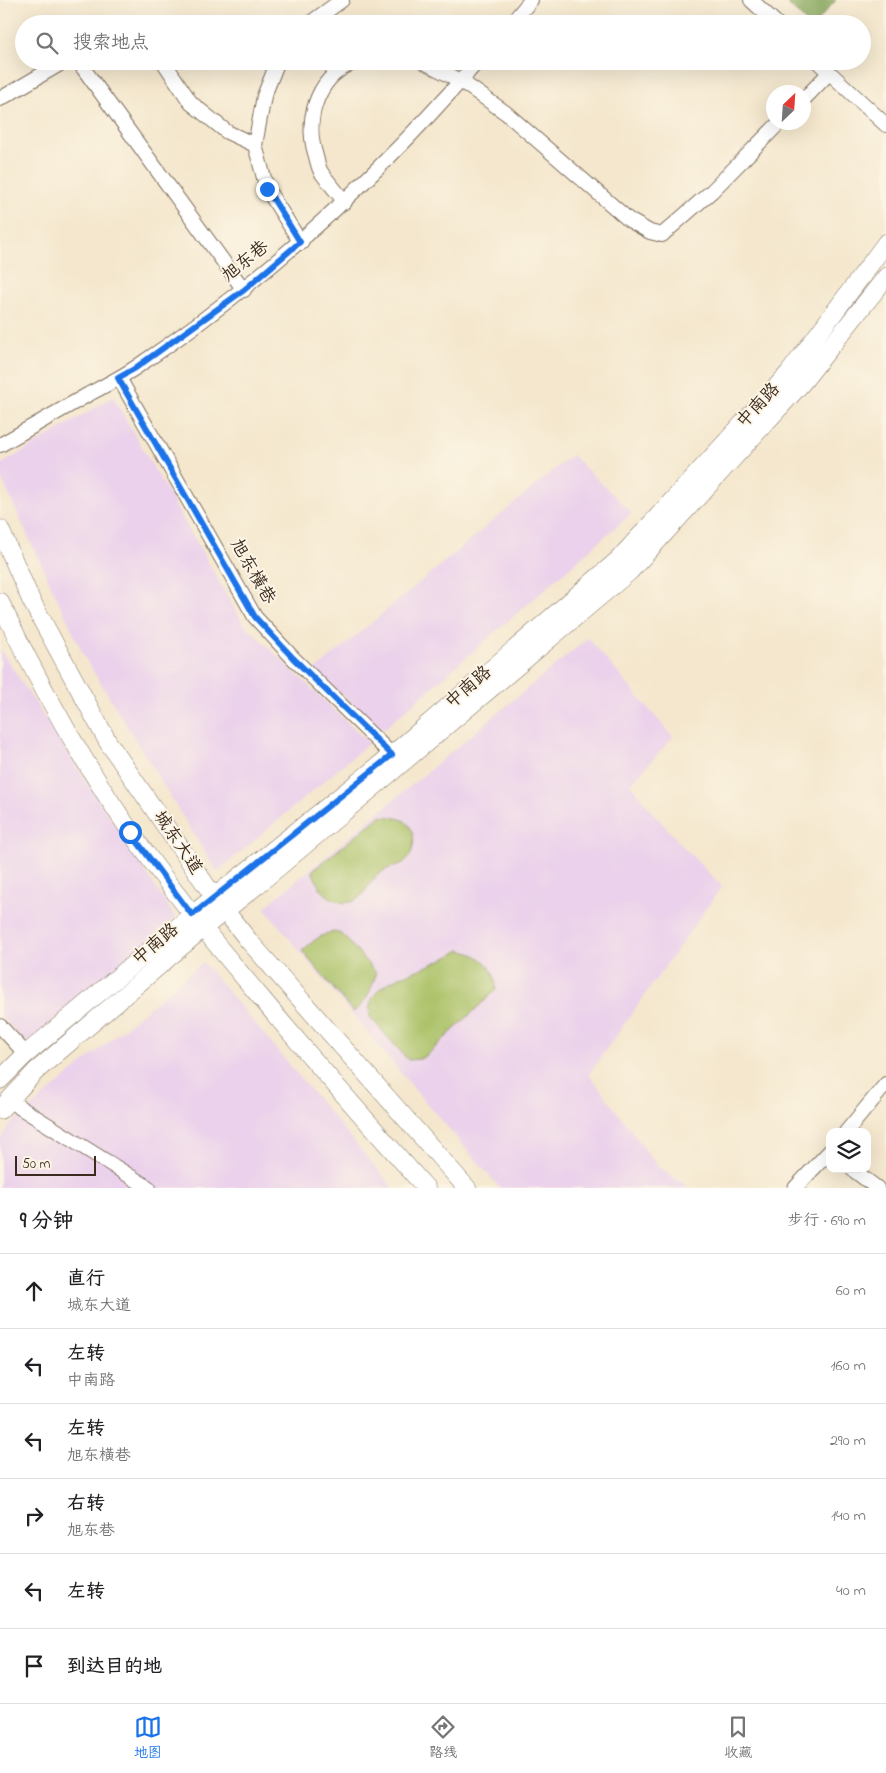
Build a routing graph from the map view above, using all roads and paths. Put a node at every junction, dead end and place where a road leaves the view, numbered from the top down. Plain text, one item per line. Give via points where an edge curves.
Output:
1 (342, 0) edge
2 (532, 0) edge
3 (751, 0) edge
4 (321, 15) edge
5 (519, 15) edge
6 (767, 15) edge
7 (50, 70) edge
8 (85, 70) edge
9 (168, 70) edge
10 (274, 70) edge
11 (340, 70) edge
12 (440, 70) edge
13 (471, 70) edge
14 (827, 70) edge
15 (830, 73) junction
16 (462, 81) junction
17 (811, 92) edge
18 (0, 99) edge
19 (886, 125) edge
20 (772, 130) edge
21 (255, 145) junction
22 (345, 202) junction
23 (300, 242) junction
24 (886, 243) edge
25 (886, 277) edge
26 (244, 290) junction
27 (118, 378) junction
28 (0, 445) edge
29 (0, 529) edge
30 (0, 602) edge
31 (392, 755) junction
32 (220, 904) junction
33 (197, 922) junction
34 (0, 1026) edge
35 (26, 1054) junction
36 (0, 1080) edge
37 (886, 1084) edge
38 (4, 1105) edge
39 (849, 1128) edge
40 (826, 1155) edge
41 (857, 1173) edge
42 (149, 1188) edge
43 (426, 1188) edge
44 (467, 1188) edge
45 (796, 1188) edge
46 (878, 1188) edge

1 - 4 street
2 - 5 street
3 - 6 street
7 - 18 street
8 - 26 street
9 - 21 street via 191,103 226,132
10 - 21 street via 264,96
11 - 22 street via 320,90 312,111 311,141 320,171
12 - 16 street
13 - 16 street, 旭东巷
14 - 15 street
15 - 17 street
15 - 19 street
16 - 20 street via 506,113 629,220 662,235 712,191
16 - 22 street, 旭东巷
21 - 23 street via 267,189
22 - 23 street, 旭东巷
23 - 26 street, 旭东巷
24 - 31 main road, 中南路 via 789,373 618,560
25 - 32 main road, 中南路 via 802,384 630,571 271,874
26 - 27 street, 旭东巷
27 - 28 street, 旭东巷
27 - 31 street, 旭东横巷 via 255,617
29 - 32 main road, 城东大道 via 31,600 108,742
30 - 33 main road, 城东大道 via 26,657 92,773 130,832
31 - 32 main road, 中南路
32 - 33 main road, 中南路
32 - 44 main road, 城东大道
33 - 35 main road, 中南路
33 - 38 main road, 中南路 via 36,1071
33 - 43 main road, 城东大道
34 - 35 street
35 - 36 main road, 中南路
37 - 39 street
38 - 42 street
40 - 45 street
41 - 46 street

